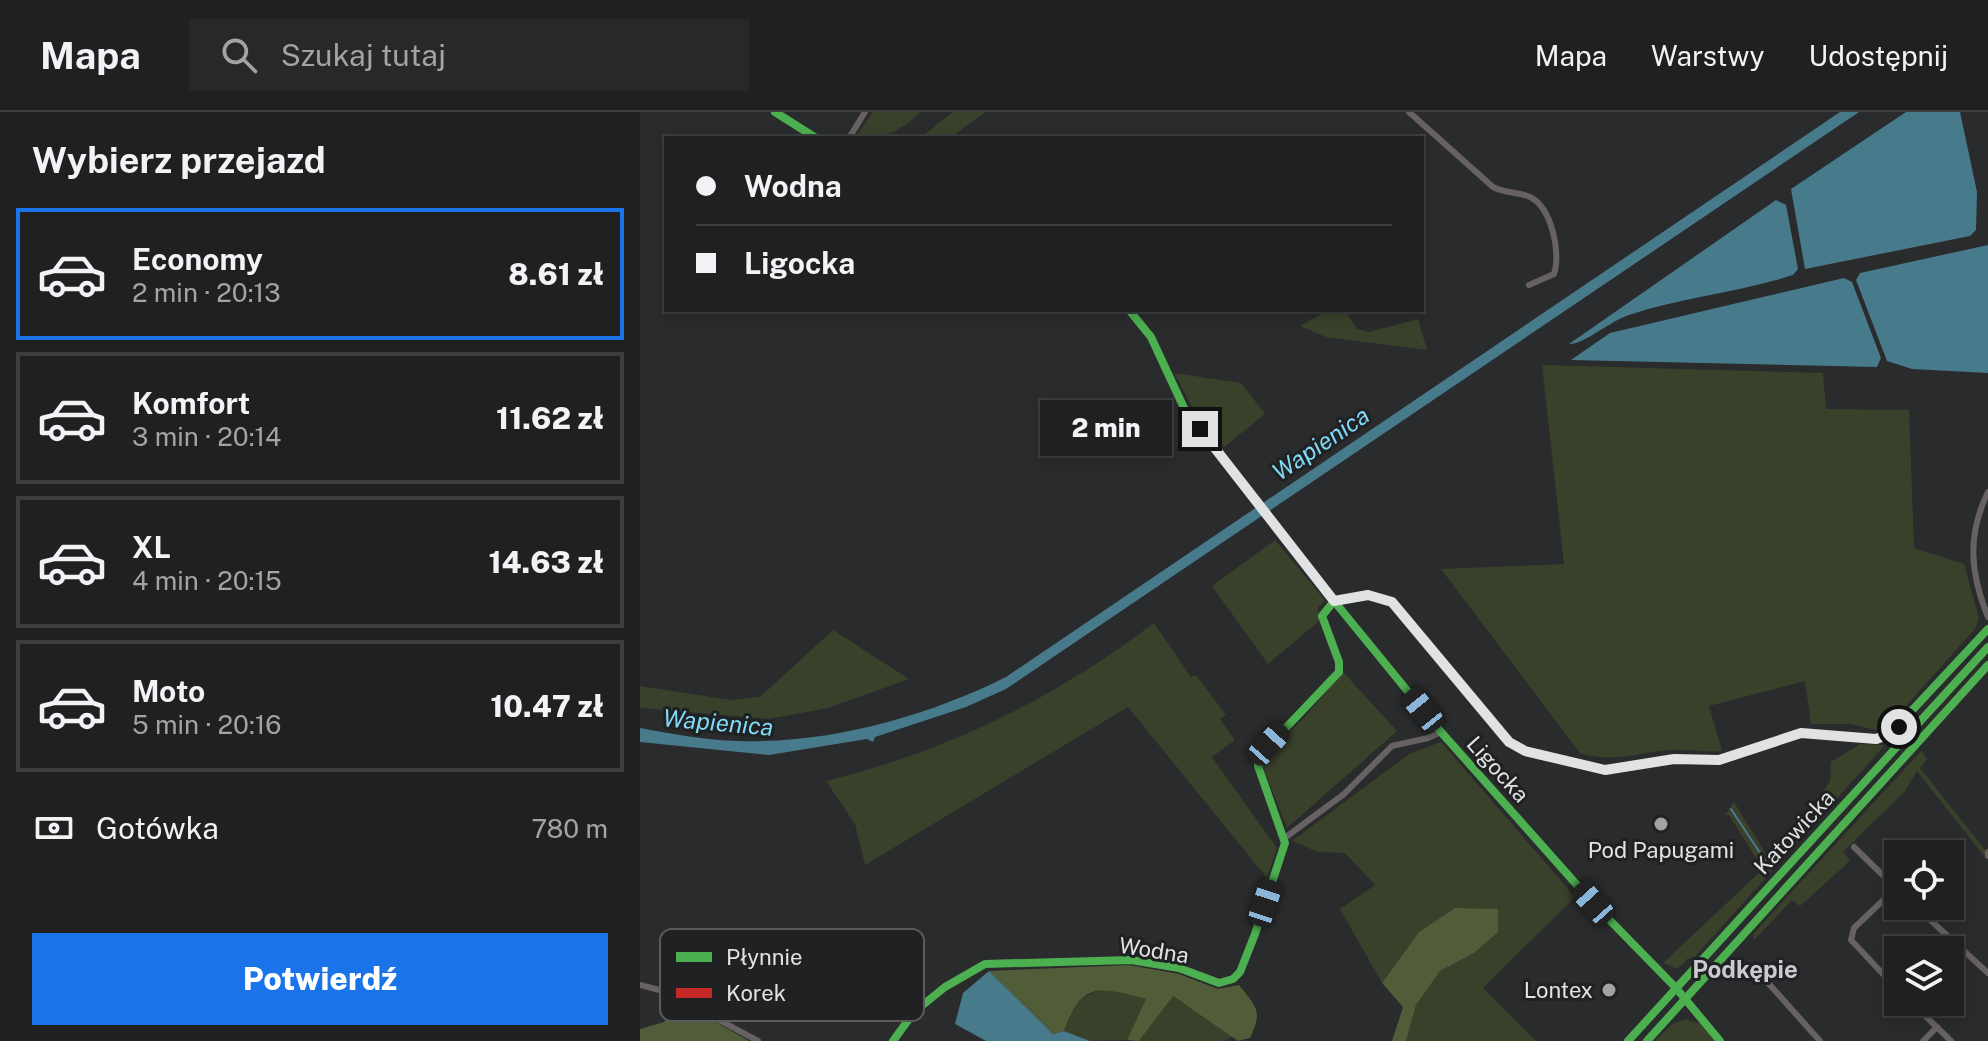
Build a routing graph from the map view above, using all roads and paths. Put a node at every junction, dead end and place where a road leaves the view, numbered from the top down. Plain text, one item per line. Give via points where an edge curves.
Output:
1 (775, 112) edge
2 (865, 112) edge
3 (1409, 112) edge
4 (813, 136) edge
5 (850, 136) edge
6 (1529, 285) dead end
7 (1131, 312) edge
8 (1988, 492) edge
9 (1334, 601) junction
10 (1988, 617) edge
11 (1988, 629) edge
12 (1988, 647) edge
13 (1988, 665) edge
14 (1441, 732) junction
15 (1286, 837) junction
16 (1854, 847) dead end
17 (1884, 876) edge
18 (1884, 901) edge
19 (1930, 920) edge
20 (1988, 973) edge
21 (1760, 974) dead end
22 (1884, 975) edge
23 (640, 985) edge
24 (1676, 988) junction
25 (660, 990) edge
26 (1685, 998) junction
27 (924, 1004) edge
28 (1926, 1016) edge
29 (721, 1021) edge
30 (907, 1021) edge
31 (1937, 1027) junction
32 (758, 1041) edge
33 (893, 1041) edge
34 (1628, 1041) edge
35 (1647, 1041) edge
36 (1720, 1041) edge
37 (1820, 1041) edge
38 (1923, 1041) edge
39 (1951, 1041) edge

1 - 4 street
2 - 5 street
3 - 6 street via 1493,187 1539,203 1559,260 1554,274
7 - 9 street, Ligocka via 1151,337 1184,408
8 - 10 street via 1976,516 1972,551
9 - 11 street via 1368,595 1392,602 1509,742 1525,751 1605,770 1674,759 1719,760 1801,733 1876,739 1890,734
9 - 14 street, Ligocka
9 - 15 street via 1322,616 1339,672 1259,756 1258,766
12 - 24 street, Katowicka
13 - 26 street, Katowicka
14 - 15 street via 1392,746 1344,794
14 - 24 street, Ligocka
15 - 27 street, Wodna via 1240,972 1225,984 1179,968 1131,960 985,964
16 - 17 street
18 - 22 street via 1854,928 1851,940
19 - 20 street
21 - 37 street
23 - 25 street
24 - 26 street, Ligocka
24 - 34 street, Katowicka
26 - 35 street, Katowicka
26 - 36 street, Ligocka
28 - 31 street
29 - 32 street
30 - 33 street, Wodna
31 - 38 street
31 - 39 street

